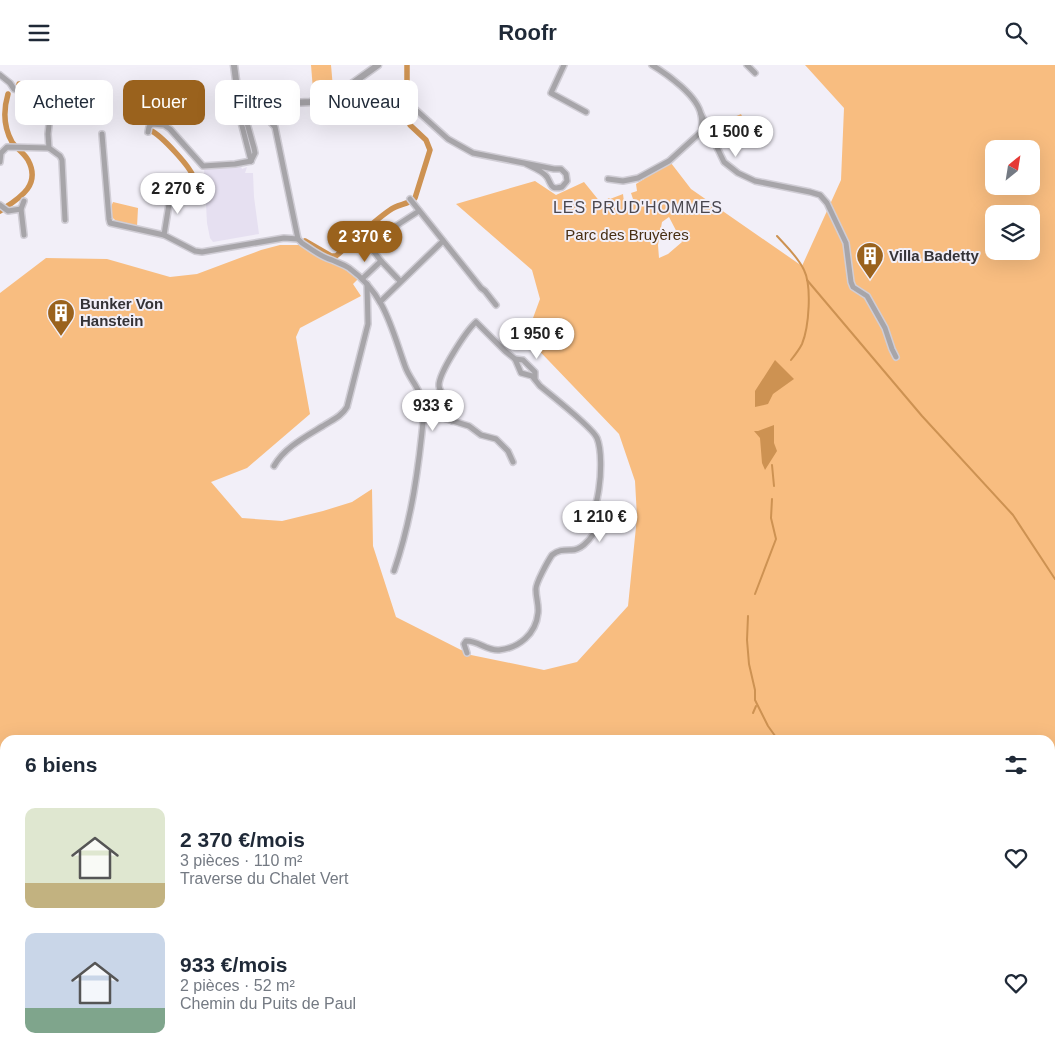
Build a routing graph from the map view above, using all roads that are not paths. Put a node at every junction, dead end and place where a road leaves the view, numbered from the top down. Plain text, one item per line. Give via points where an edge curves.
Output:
1 (234, 65) edge
2 (378, 65) edge
3 (564, 65) edge
4 (652, 65) edge
5 (747, 65) edge
6 (755, 73) dead end
7 (0, 75) edge
8 (236, 80) edge
9 (358, 80) edge
10 (15, 89) edge
11 (418, 111) edge
12 (586, 112) dead end
13 (701, 114) junction
14 (49, 125) edge
15 (248, 125) edge
16 (273, 125) edge
17 (148, 131) dead end
18 (102, 135) dead end
19 (49, 148) junction
20 (0, 162) edge
21 (526, 164) junction
22 (554, 169) junction
23 (547, 177) junction
24 (608, 179) dead end
25 (171, 192) dead end
26 (24, 201) dead end
27 (412, 201) dead end
28 (0, 205) edge
29 (21, 209) junction
30 (420, 211) junction
31 (65, 220) dead end
32 (24, 235) dead end
33 (164, 235) junction
34 (362, 236) dead end
35 (298, 239) junction
36 (443, 241) junction
37 (372, 249) junction
38 (381, 261) junction
39 (362, 279) junction
40 (400, 281) junction
41 (367, 284) junction
42 (380, 302) junction
43 (496, 305) dead end
44 (896, 357) dead end
45 (515, 359) junction
46 (535, 379) junction
47 (424, 412) junction
48 (452, 421) junction
49 (513, 461) dead end
50 (274, 466) dead end
51 (394, 571) dead end
52 (467, 653) dead end

1 - 8 street
2 - 9 street
3 - 12 street via 551,93
4 - 13 street via 682,86
5 - 6 street
7 - 10 street
11 - 21 street via 448,139 464,149 478,155
13 - 24 street via 702,131 669,161 638,178
13 - 44 street via 724,162 738,173 763,183 820,195 827,203 846,243 853,287 866,296 885,328
14 - 19 street
15 - 17 street via 255,153 251,161 227,165 203,165 164,125 152,124
16 - 35 street
18 - 33 street via 110,223
19 - 20 street via 6,147 2,150
19 - 31 street via 62,160
21 - 22 street
21 - 23 street
22 - 23 street
22 - 23 street via 566,173 565,185 552,187
25 - 33 street
26 - 29 street
27 - 30 street
28 - 29 street via 8,211
29 - 32 street
30 - 36 street
30 - 37 street via 388,231
33 - 35 street via 202,252 278,239
34 - 37 street
35 - 39 street via 330,260 342,263
36 - 40 street
36 - 43 street
37 - 38 street
38 - 39 street
38 - 40 street
39 - 41 street
40 - 42 street
41 - 42 street
41 - 50 street via 368,324 347,407 341,416 283,453
42 - 47 street via 418,389
45 - 46 street via 521,373
45 - 46 street via 523,360 536,372
45 - 48 street via 476,322 439,379 439,389 454,411
46 - 52 street via 597,437 601,478 592,522 594,533 579,548 552,555 536,589 538,614 530,636 499,650 466,641
47 - 48 street
47 - 51 street via 416,486
48 - 49 street via 496,439

